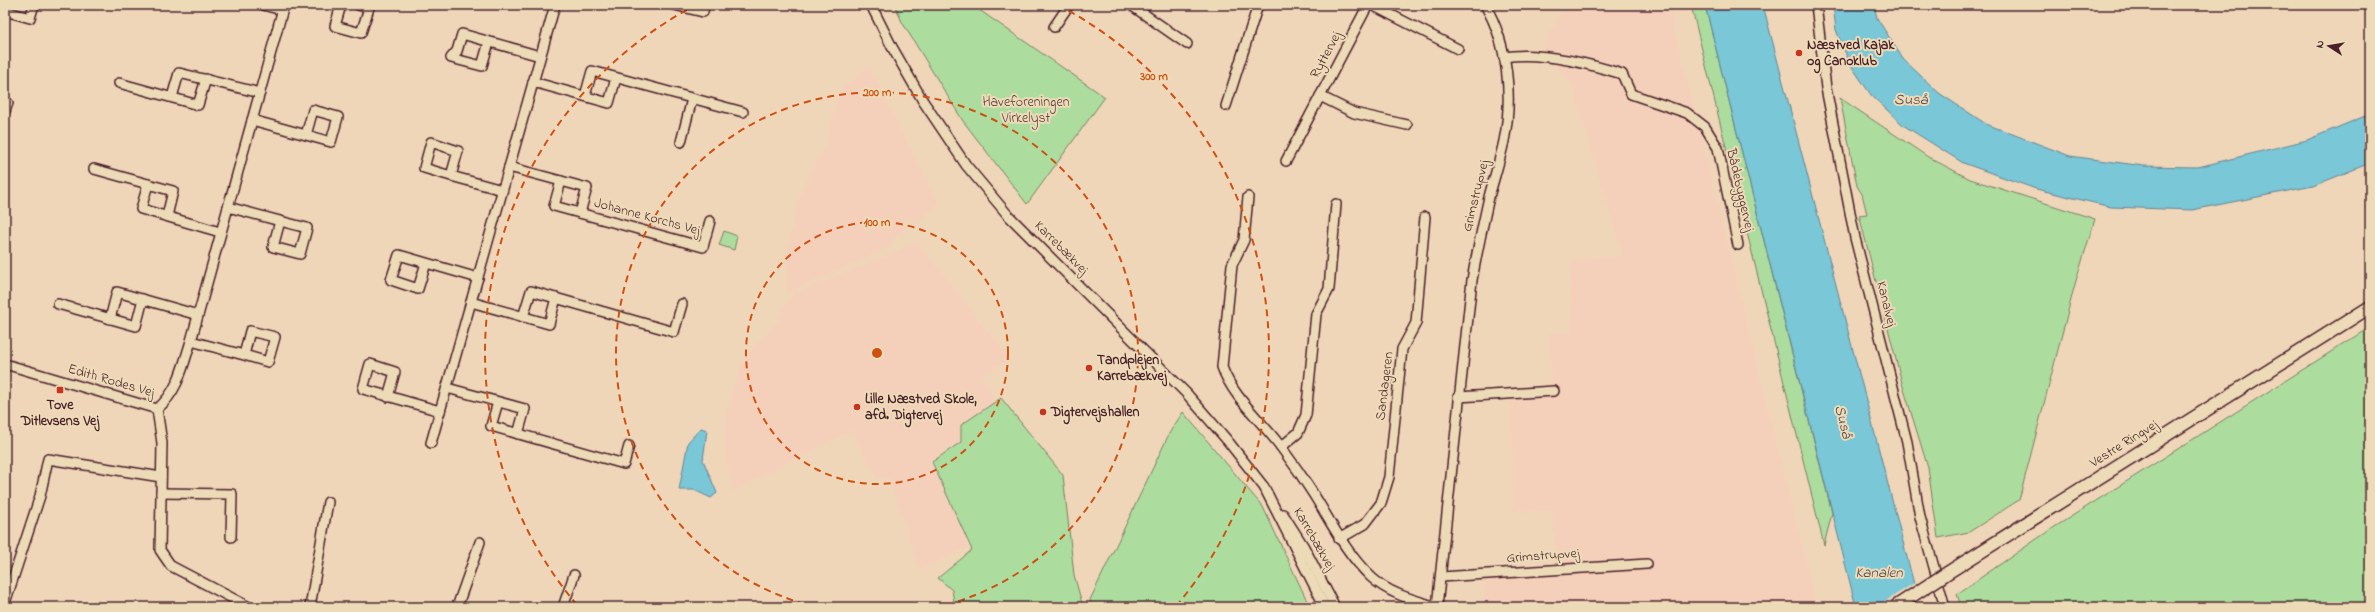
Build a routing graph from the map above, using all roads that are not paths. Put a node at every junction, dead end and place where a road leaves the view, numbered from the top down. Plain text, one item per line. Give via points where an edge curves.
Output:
1 (34, 5) edge
2 (263, 5) edge
3 (341, 5) edge
4 (358, 5) edge
5 (555, 5) edge
6 (674, 5) edge
7 (704, 5) edge
8 (871, 5) edge
9 (1069, 5) edge
10 (1131, 5) edge
11 (1258, 5) edge
12 (1368, 5) edge
13 (1372, 5) edge
14 (1485, 5) edge
15 (1816, 5) edge
16 (283, 8) edge
17 (5, 11) edge
18 (1054, 27) dead end
19 (488, 42) dead end
20 (1187, 44) dead end
21 (1458, 49) dead end
22 (540, 56) junction
23 (1504, 57) junction
24 (616, 78) junction
25 (206, 79) junction
26 (533, 82) junction
27 (119, 83) dead end
28 (260, 93) junction
29 (585, 96) junction
30 (1320, 96) junction
31 (172, 97) junction
32 (692, 99) junction
33 (1226, 106) dead end
34 (743, 112) dead end
35 (252, 120) junction
36 (1407, 125) dead end
37 (306, 135) dead end
38 (680, 142) dead end
39 (1286, 161) dead end
40 (509, 167) junction
41 (94, 169) dead end
42 (451, 176) dead end
43 (561, 181) junction
44 (148, 184) junction
45 (502, 190) junction
46 (1248, 197) dead end
47 (1336, 204) dead end
48 (228, 207) junction
49 (580, 213) junction
50 (167, 216) junction
51 (1425, 217) dead end
52 (280, 221) dead end
53 (710, 221) dead end
54 (220, 232) junction
55 (1738, 245) dead end
56 (426, 263) dead end
57 (478, 278) junction
58 (556, 298) junction
59 (143, 299) junction
60 (471, 302) junction
61 (58, 304) dead end
62 (682, 304) dead end
63 (2370, 307) edge
64 (198, 315) junction
65 (523, 317) junction
66 (110, 319) junction
67 (191, 342) junction
68 (244, 356) dead end
69 (5, 364) edge
70 (447, 388) junction
71 (1554, 391) dead end
72 (388, 397) dead end
73 (1458, 397) junction
74 (498, 402) junction
75 (157, 409) junction
76 (440, 412) junction
77 (518, 434) junction
78 (431, 443) dead end
79 (629, 446) dead end
80 (1281, 447) junction
81 (161, 477) junction
82 (1264, 487) junction
83 (161, 493) junction
84 (328, 502) dead end
85 (231, 537) dead end
86 (1340, 539) junction
87 (480, 542) dead end
88 (1647, 564) dead end
89 (574, 575) dead end
90 (1441, 577) junction
91 (5, 603) edge
92 (249, 607) edge
93 (310, 607) edge
94 (457, 607) edge
95 (563, 607) edge
96 (1325, 607) edge
97 (1335, 607) edge
98 (1437, 607) edge
99 (1895, 607) edge
100 (1945, 607) edge

1 - 17 street via 30,18
2 - 16 street, Edith Rodes Vej
3 - 4 street via 335,26 361,33 369,8
5 - 22 street
6 - 7 street via 702,12
8 - 82 street, Karrebækvej via 923,101 966,165 1007,214 1187,394
9 - 18 street
10 - 20 street
11 - 33 street
12 - 30 street, Ryttervej
13 - 21 street
14 - 23 street, Grimstrupvej via 1496,28
15 - 100 street, Kanalvej via 1826,88 1852,224 1907,442 1920,517
16 - 28 street, Edith Rodes Vej
19 - 22 street
22 - 26 street
23 - 55 street, Bådebyggervej via 1534,57 1585,63 1622,74 1631,94 1687,113 1705,127 1718,148
23 - 73 street, Grimstrupvej via 1508,115 1472,280
24 - 29 street via 609,103
24 - 29 street via 592,71
24 - 32 street
25 - 28 street
25 - 31 street via 179,73
25 - 31 street via 198,105
26 - 29 street
26 - 40 street
27 - 31 street
28 - 35 street, Edith Rodes Vej
30 - 36 street, Ryttervej via 1354,113
30 - 39 street, Ryttervej
32 - 34 street
32 - 38 street
35 - 37 street
35 - 48 street, Edith Rodes Vej
40 - 43 street, Johanne Korchs Vej
40 - 45 street
41 - 44 street
42 - 45 street
43 - 49 street, Johanne Korchs Vej via 587,188
43 - 49 street, Johanne Korchs Vej via 554,206
44 - 50 street via 173,191
44 - 50 street via 141,210
45 - 57 street
46 - 80 street via 1244,240 1232,265 1222,367 1227,381
47 - 80 street via 1330,289 1316,314 1306,415 1298,433
48 - 52 street
48 - 54 street, Edith Rodes Vej
49 - 53 street, Johanne Korchs Vej via 703,247
50 - 54 street
51 - 86 street, Sandageren via 1416,323 1402,349 1389,478 1380,504 1365,524
54 - 64 street, Edith Rodes Vej
56 - 57 street
57 - 60 street
58 - 62 street via 674,332
58 - 65 street via 531,291
58 - 65 street via 549,324
59 - 64 street
59 - 66 street via 118,292
59 - 66 street via 136,326
60 - 65 street
60 - 70 street
61 - 66 street
63 - 99 main road, Vestre Ringvej, bridge
64 - 67 street, Edith Rodes Vej
67 - 68 street
67 - 75 street, Edith Rodes Vej via 176,387 168,400
69 - 75 street, Edith Rodes Vej
70 - 74 street
70 - 76 street
71 - 73 street
72 - 76 street
73 - 90 street, Grimstrupvej
74 - 77 street via 491,426
74 - 77 street via 525,409
75 - 81 street via 162,444
76 - 78 street
77 - 79 street via 624,464
80 - 86 street via 1314,494
81 - 83 street
81 - 91 street via 48,459 40,496
82 - 96 street, Karrebækvej
82 - 97 street, Karrebækvej via 1304,547
83 - 85 street via 232,494
83 - 92 street via 158,541 164,558 171,566
84 - 93 street
86 - 98 street via 1372,578 1392,592
87 - 94 street
88 - 90 street, Grimstrupvej
89 - 95 street
90 - 98 street, Grimstrupvej

